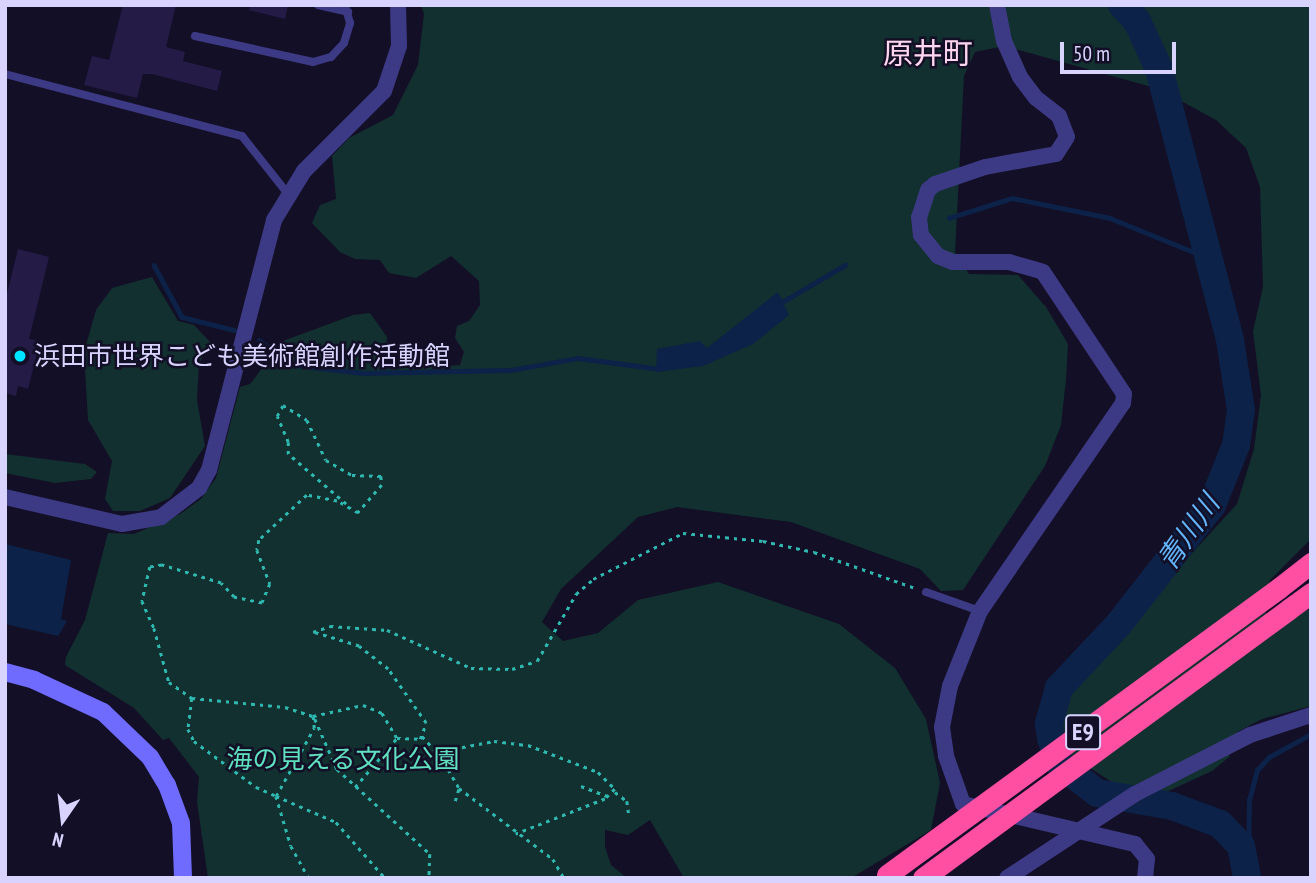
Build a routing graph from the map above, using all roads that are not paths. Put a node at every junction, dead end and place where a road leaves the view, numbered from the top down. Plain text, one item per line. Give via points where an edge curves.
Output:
1 (318, 5) edge
2 (398, 5) edge
3 (998, 5) edge
4 (346, 8) edge
5 (195, 36) dead end
6 (5, 74) edge
7 (288, 194) junction
8 (5, 497) edge
9 (1311, 563) edge
10 (926, 592) road end
11 (1311, 593) edge
12 (980, 611) junction
13 (5, 672) edge
14 (1311, 715) edge
15 (886, 877) edge
16 (183, 878) edge
17 (923, 878) edge
18 (1007, 878) edge
19 (1145, 878) edge

1 - 4 lane
2 - 7 street via 399,46 387,86 370,109 304,171
3 - 12 street via 1004,41 1020,77 1036,98 1059,116 1067,137 1056,155 985,167 935,184 928,190 919,217 920,235 938,256 953,262 1009,262 1043,272 1124,394 1123,403
4 - 5 lane via 350,23 344,43 331,57 313,62
6 - 7 lane via 242,136
7 - 8 street via 270,229 209,470 193,495 161,517 122,524
9 - 15 highway, E9, bridge
10 - 12 lane
11 - 17 highway, E9, bridge
12 - 19 street via 955,667 943,727 955,790 963,804 1135,844 1147,859
13 - 16 street via 34,680 103,712 150,757 181,823
14 - 18 street, bridge via 1250,735 1135,794

